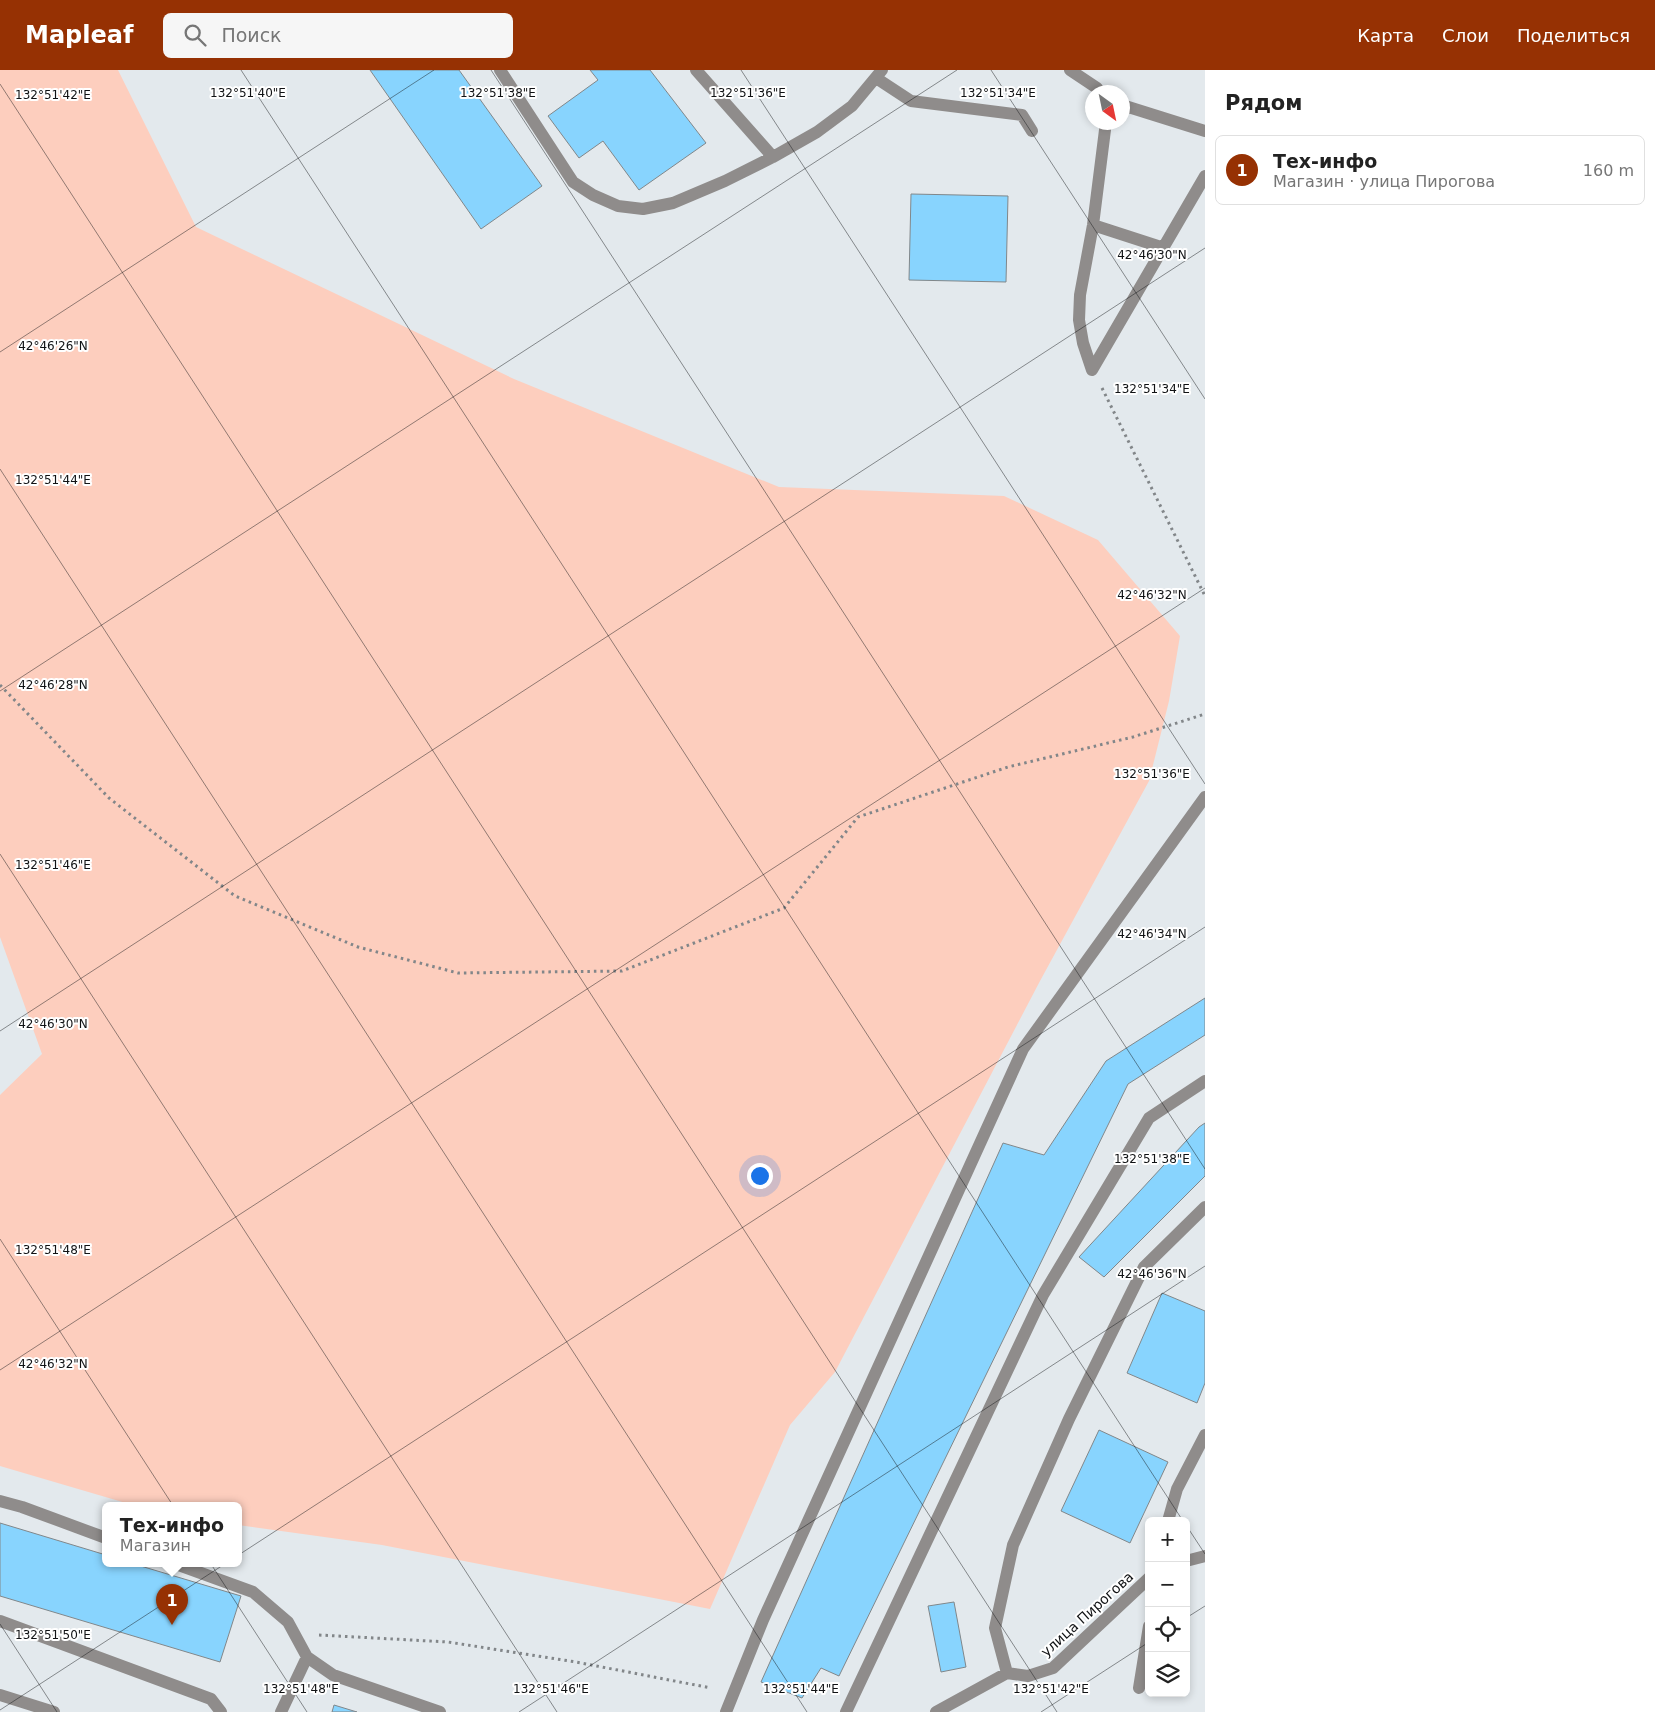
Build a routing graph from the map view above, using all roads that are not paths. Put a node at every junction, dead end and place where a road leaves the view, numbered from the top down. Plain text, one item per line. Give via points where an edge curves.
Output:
1 (500, 70) edge
2 (696, 70) edge
3 (1070, 70) edge
4 (879, 74) edge
5 (1092, 85) edge
6 (1130, 108) edge
7 (1105, 130) edge
8 (1032, 131) dead end
9 (1205, 131) edge
10 (773, 157) junction
11 (1205, 176) edge
12 (1093, 225) junction
13 (1164, 248) junction
14 (1205, 797) edge
15 (1205, 1081) edge
16 (1205, 1206) edge
17 (1205, 1435) edge
18 (0, 1501) edge
19 (1169, 1517) edge
20 (102, 1537) edge
21 (1205, 1556) edge
22 (1190, 1559) edge
23 (184, 1567) edge
24 (1145, 1582) edge
25 (0, 1622) edge
26 (1145, 1651) edge
27 (307, 1657) junction
28 (1007, 1673) junction
29 (1139, 1688) dead end
30 (0, 1695) edge
31 (54, 1712) edge
32 (221, 1712) edge
33 (281, 1712) edge
34 (440, 1712) edge
35 (726, 1712) edge
36 (846, 1712) edge
37 (936, 1712) edge

1 - 10 street via 573,182 618,206 643,209 673,203
2 - 10 street
3 - 5 street
4 - 8 street via 911,101 1022,115
4 - 10 street via 852,106 818,132
6 - 9 street
7 - 12 street
11 - 13 street
12 - 13 street
12 - 13 street via 1080,295 1079,320 1092,370
14 - 35 street via 1023,1049 763,1620
15 - 36 street via 1149,1118 1043,1295
16 - 28 street via 1144,1267 1069,1419 1013,1545 995,1628
17 - 19 street via 1177,1489
18 - 20 street
21 - 22 street
23 - 27 street via 253,1592 288,1622
24 - 28 street, улица Пирогова via 1053,1668 1028,1676
25 - 32 street via 210,1699
26 - 29 street
27 - 33 street
27 - 34 street via 333,1675
28 - 37 street
30 - 31 street

